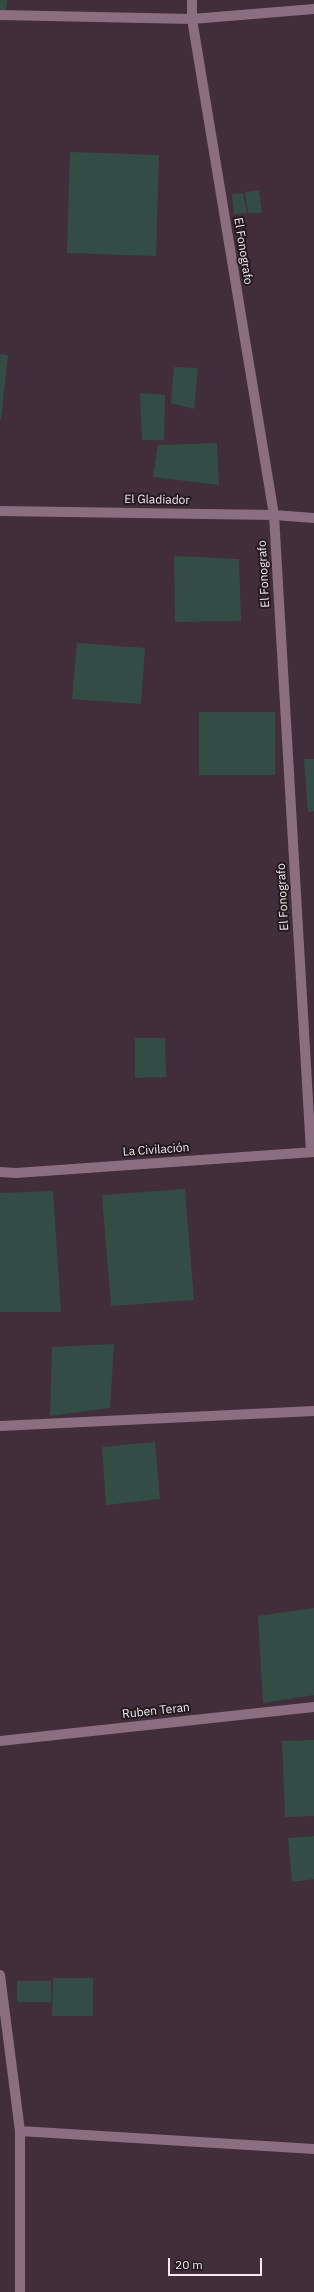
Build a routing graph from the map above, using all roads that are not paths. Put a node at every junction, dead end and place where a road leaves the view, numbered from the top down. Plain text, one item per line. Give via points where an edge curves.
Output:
1 (192, 0) edge
2 (314, 9) edge
3 (0, 15) edge
4 (192, 19) junction
5 (0, 511) edge
6 (274, 515) junction
7 (314, 518) edge
8 (313, 1152) edge
9 (0, 1172) edge
10 (314, 1410) edge
11 (0, 1426) edge
12 (314, 1707) edge
13 (0, 1741) edge
14 (0, 1975) edge
15 (20, 2131) junction
16 (314, 2149) edge
17 (20, 2292) edge

1 - 4 street, El Fonografo
2 - 4 street
3 - 4 street
4 - 6 street, El Fonografo
5 - 6 street, El Gladiador
6 - 7 street, El Gladiador
6 - 8 street, El Fonografo
8 - 9 street, La Civilación
10 - 11 street
12 - 13 street, Ruben Teran
14 - 15 street
15 - 16 street
15 - 17 street

